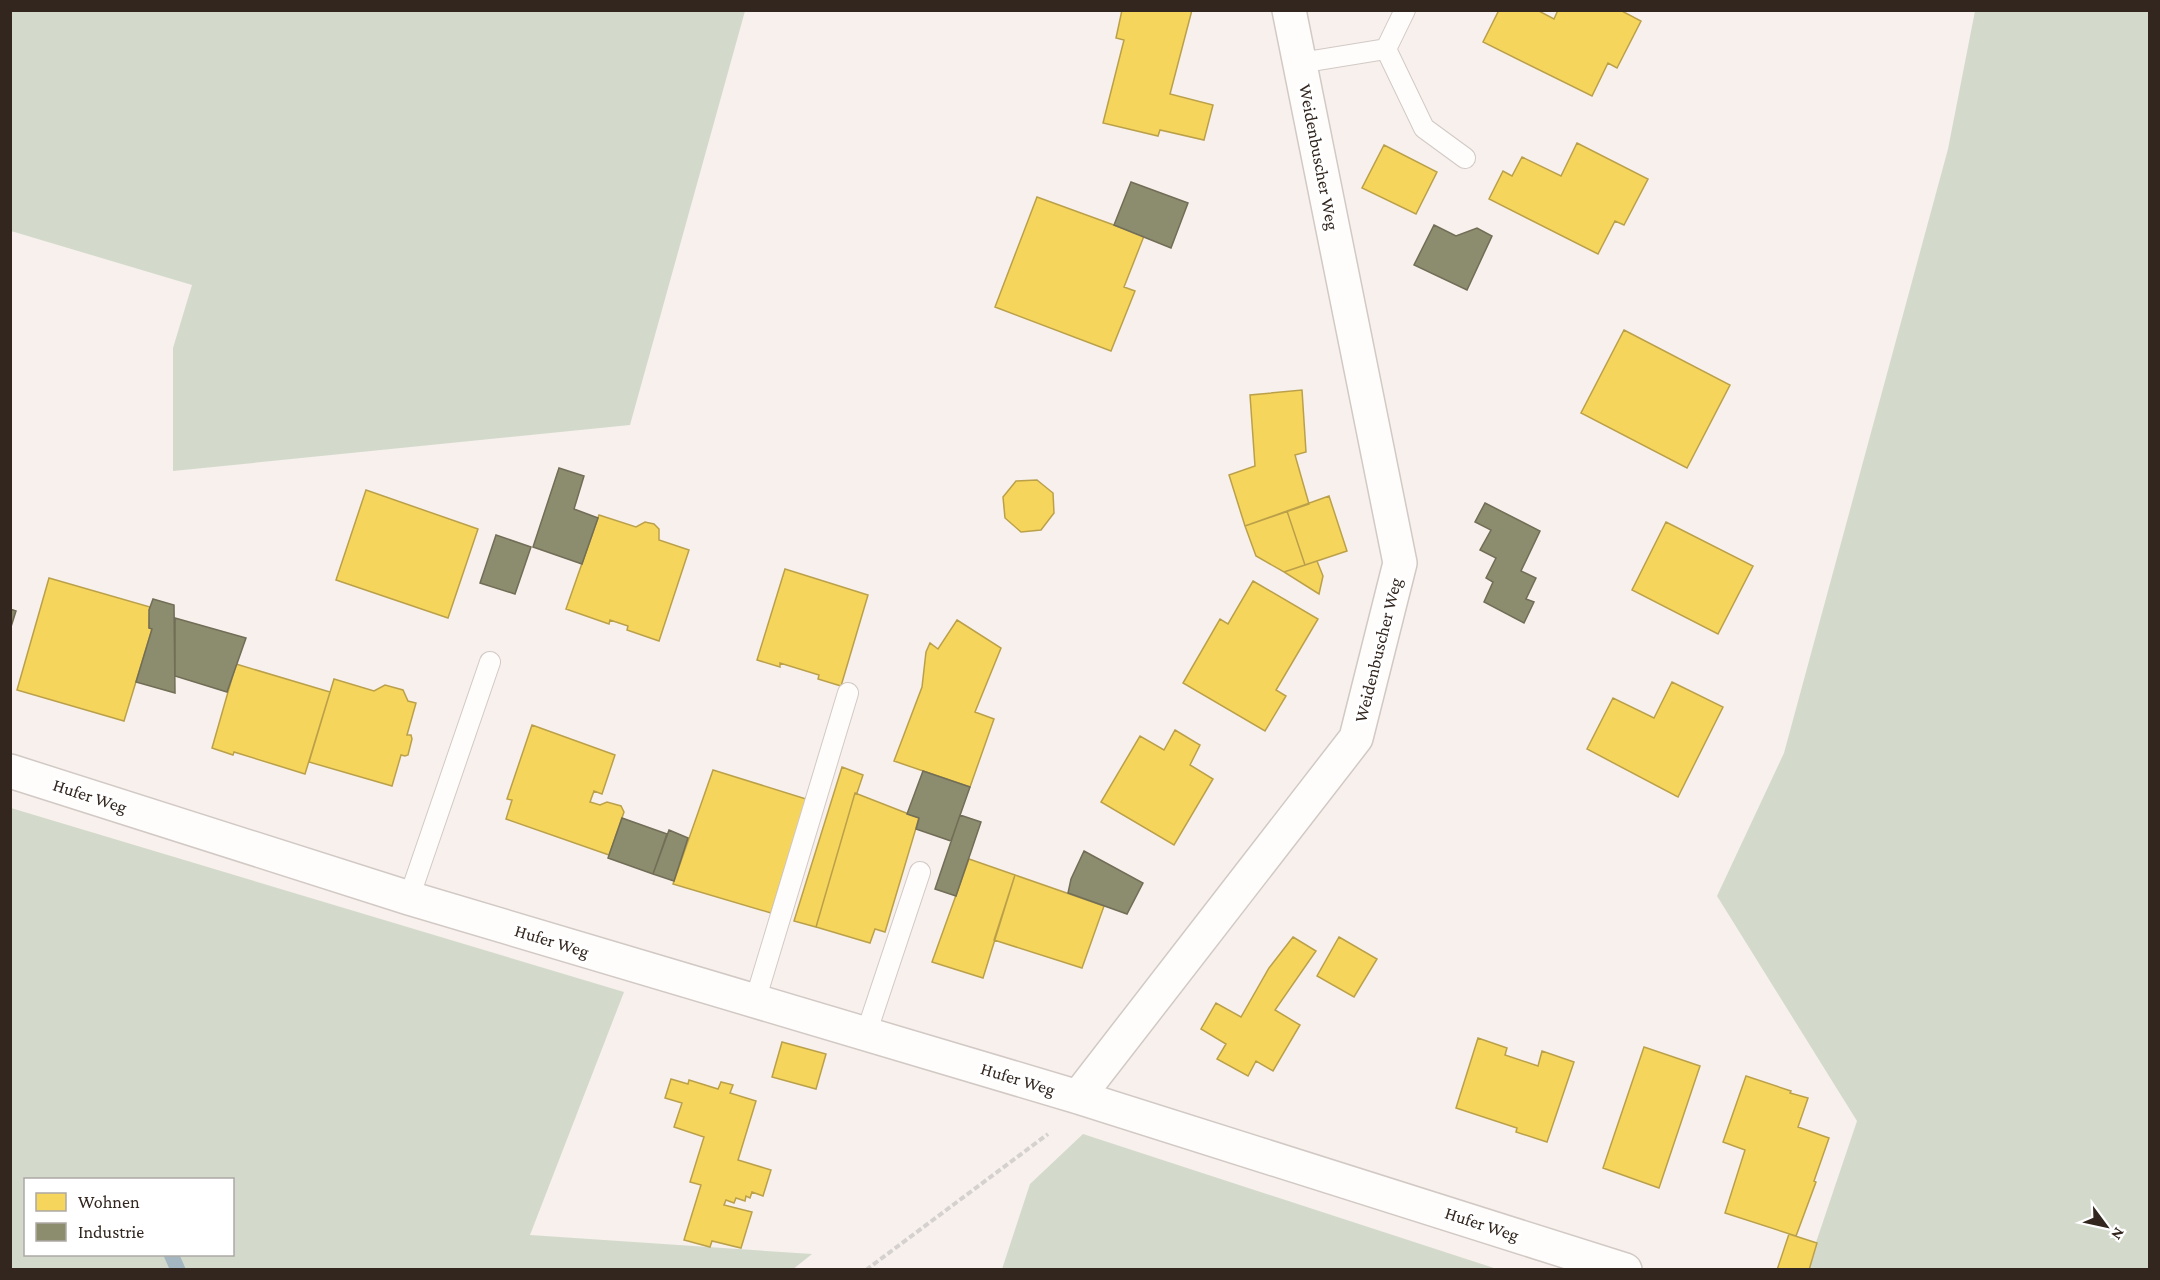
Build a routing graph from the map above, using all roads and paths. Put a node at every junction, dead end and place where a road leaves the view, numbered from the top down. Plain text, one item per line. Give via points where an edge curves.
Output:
1 (1289, 10) edge
2 (1405, 10) edge
3 (1386, 49) junction
4 (1300, 63) junction
5 (1465, 158) dead end
6 (489, 662) dead end
7 (848, 693) dead end
8 (10, 771) edge
9 (920, 872) dead end
10 (409, 898) junction
11 (755, 1001) junction
12 (866, 1034) junction
13 (1078, 1097) junction
14 (866, 1269) edge
15 (1625, 1269) edge

1 - 4 street, Weidenbuscher Weg
2 - 3 lane
3 - 4 lane
3 - 5 lane via 1424,128
4 - 13 street, Weidenbuscher Weg via 1400,563 1356,738
6 - 10 lane
7 - 11 lane
8 - 10 street, Hufer Weg
9 - 12 lane
10 - 11 street, Hufer Weg
11 - 12 street, Hufer Weg
12 - 13 street, Hufer Weg
13 - 14 path via 1045,1138
13 - 15 street, Hufer Weg

